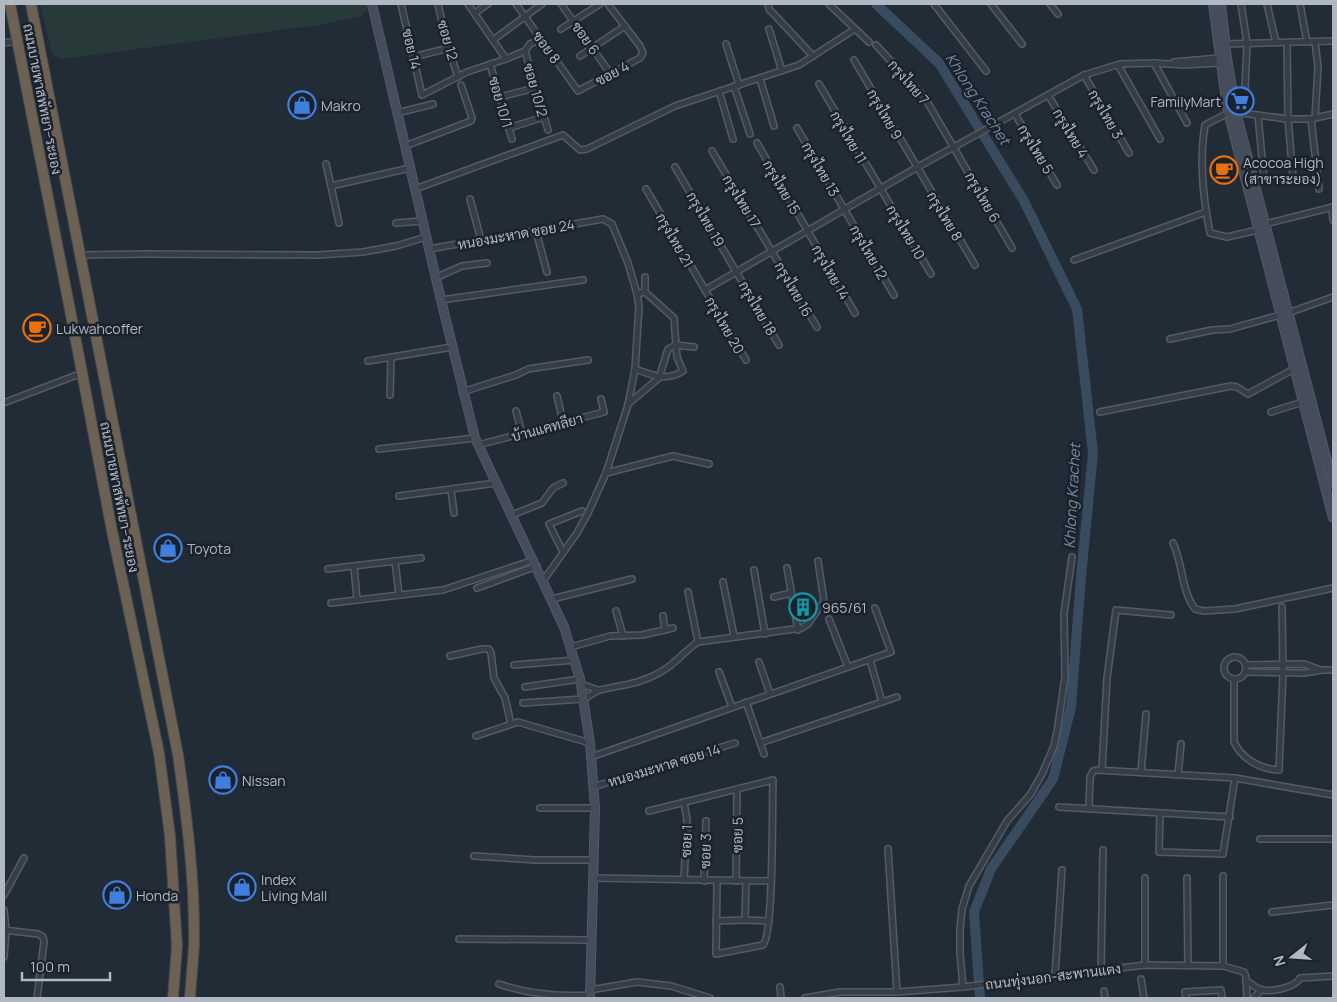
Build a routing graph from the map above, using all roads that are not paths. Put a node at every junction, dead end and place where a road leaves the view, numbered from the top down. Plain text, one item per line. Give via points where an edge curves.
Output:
1 (10, 4) edge
2 (31, 4) edge
3 (373, 4) edge
4 (401, 4) edge
5 (438, 4) edge
6 (468, 4) edge
7 (488, 4) edge
8 (516, 4) edge
9 (542, 4) edge
10 (561, 4) edge
11 (600, 4) edge
12 (608, 4) edge
13 (768, 4) edge
14 (829, 4) edge
15 (934, 4) edge
16 (991, 4) edge
17 (1050, 4) edge
18 (1212, 4) edge
19 (1220, 4) edge
20 (1241, 4) edge
21 (1267, 4) edge
22 (1300, 4) edge
23 (475, 13) junction
24 (1058, 14) dead end
25 (525, 16) junction
26 (574, 22) junction
27 (625, 26) junction
28 (561, 29) dead end
29 (769, 29) dead end
30 (856, 29) junction
31 (541, 39) junction
32 (493, 40) junction
33 (17, 41) junction
34 (1333, 41) edge
35 (869, 42) dead end
36 (1307, 42) junction
37 (1315, 42) junction
38 (4, 43) edge
39 (1247, 43) junction
40 (1276, 43) junction
41 (1287, 43) junction
42 (726, 44) dead end
43 (1022, 44) dead end
44 (1225, 44) junction
45 (876, 45) dead end
46 (449, 48) junction
47 (593, 49) junction
48 (525, 50) junction
49 (580, 56) dead end
50 (814, 56) junction
51 (413, 57) junction
52 (506, 59) junction
53 (854, 60) dead end
54 (1220, 60) junction
55 (490, 64) junction
56 (1154, 64) junction
57 (1118, 65) junction
58 (782, 71) junction
59 (986, 71) dead end
60 (610, 73) junction
61 (1084, 75) junction
62 (458, 77) junction
63 (760, 78) junction
64 (819, 84) dead end
65 (461, 85) dead end
66 (737, 86) junction
67 (536, 88) junction
68 (578, 91) joint
69 (719, 91) junction
70 (1048, 95) junction
71 (500, 97) junction
72 (434, 104) dead end
73 (1232, 112) junction
74 (397, 113) junction
75 (1244, 113) junction
76 (1015, 114) junction
77 (1333, 114) edge
78 (1258, 115) junction
79 (544, 117) junction
80 (1288, 119) junction
81 (1313, 119) junction
82 (1187, 123) dead end
83 (774, 126) dead end
84 (509, 128) junction
85 (797, 128) dead end
86 (548, 130) dead end
87 (750, 134) dead end
88 (512, 139) dead end
89 (733, 139) dead end
90 (1160, 139) dead end
91 (756, 143) dead end
92 (405, 146) junction
93 (953, 147) junction
94 (712, 151) dead end
95 (1129, 153) dead end
96 (326, 164) dead end
97 (675, 167) dead end
98 (410, 168) junction
99 (916, 168) junction
100 (1094, 170) dead end
101 (1293, 177) dead end
102 (1264, 180) dead end
103 (1057, 185) dead end
104 (331, 186) junction
105 (415, 189) junction
106 (646, 189) dead end
107 (880, 189) junction
108 (1319, 189) dead end
109 (470, 199) dead end
110 (1332, 207) edge
111 (844, 210) junction
112 (1206, 212) junction
113 (422, 220) junction
114 (1333, 220) edge
115 (339, 223) dead end
116 (396, 223) dead end
117 (1266, 224) junction
118 (1258, 230) junction
119 (536, 231) junction
120 (807, 231) junction
121 (426, 237) junction
122 (481, 240) junction
123 (1266, 244) junction
124 (1012, 248) dead end
125 (429, 249) junction
126 (772, 252) junction
127 (81, 255) junction
128 (1074, 260) dead end
129 (487, 263) dead end
130 (975, 264) dead end
131 (736, 271) junction
132 (547, 272) dead end
133 (931, 274) dead end
134 (644, 277) dead end
135 (435, 278) junction
136 (583, 280) dead end
137 (705, 290) junction
138 (645, 292) junction
139 (637, 294) junction
140 (894, 295) dead end
141 (1333, 297) edge
142 (440, 300) junction
143 (855, 313) dead end
144 (1288, 313) junction
145 (1280, 315) junction
146 (817, 327) dead end
147 (1170, 339) dead end
148 (676, 345) junction
149 (779, 345) dead end
150 (452, 347) junction
151 (694, 347) dead end
152 (391, 357) junction
153 (588, 360) dead end
154 (746, 360) dead end
155 (368, 361) dead end
156 (635, 369) junction
157 (1294, 369) junction
158 (82, 373) junction
159 (659, 378) junction
160 (462, 392) junction
161 (390, 395) dead end
162 (557, 396) dead end
163 (601, 399) dead end
164 (6, 402) dead end
165 (1303, 402) junction
166 (628, 405) junction
167 (516, 411) dead end
168 (1100, 412) dead end
169 (1270, 412) dead end
170 (563, 422) junction
171 (522, 433) junction
172 (476, 441) junction
173 (379, 449) dead end
174 (1322, 456) junction
175 (709, 464) dead end
176 (606, 473) junction
177 (496, 483) junction
178 (563, 483) dead end
179 (1333, 484) edge
180 (451, 490) junction
181 (399, 496) dead end
182 (582, 511) dead end
183 (454, 513) dead end
184 (512, 515) junction
185 (1333, 518) edge
186 (1173, 543) dead end
187 (563, 552) junction
188 (1072, 557) dead end
189 (421, 558) dead end
190 (395, 561) junction
191 (818, 561) dead end
192 (535, 563) junction
193 (354, 566) junction
194 (787, 568) dead end
195 (328, 569) dead end
196 (754, 570) dead end
197 (632, 579) dead end
198 (543, 581) junction
199 (723, 582) dead end
200 (478, 588) dead end
201 (1333, 588) edge
202 (688, 592) dead end
203 (792, 594) junction
204 (399, 595) junction
205 (774, 597) dead end
206 (357, 600) junction
207 (552, 600) junction
208 (331, 603) dead end
209 (1282, 607) dead end
210 (875, 608) dead end
211 (616, 611) dead end
212 (1171, 615) dead end
213 (663, 616) dead end
214 (830, 619) dead end
215 (673, 628) dead end
216 (664, 630) junction
217 (798, 630) junction
218 (765, 634) junction
219 (623, 636) junction
220 (734, 636) junction
221 (698, 642) junction
222 (571, 648) junction
223 (450, 656) dead end
224 (575, 660) junction
225 (870, 660) junction
226 (759, 662) dead end
227 (1283, 664) junction
228 (514, 665) dead end
229 (1245, 665) junction
230 (848, 667) junction
231 (1322, 670) junction
232 (1333, 670) edge
233 (720, 672) dead end
234 (1245, 672) junction
235 (1283, 673) junction
236 (1234, 679) junction
237 (580, 682) junction
238 (525, 687) dead end
239 (598, 690) junction
240 (770, 694) junction
241 (897, 697) dead end
242 (583, 699) junction
243 (746, 702) junction
244 (882, 702) junction
245 (523, 703) dead end
246 (732, 708) junction
247 (1146, 714) dead end
248 (511, 724) junction
249 (476, 736) dead end
250 (590, 743) junction
251 (735, 743) dead end
252 (760, 743) junction
253 (1181, 744) dead end
254 (764, 754) dead end
255 (591, 757) junction
256 (1102, 770) junction
257 (1141, 772) junction
258 (1178, 775) junction
259 (1235, 778) junction
260 (593, 787) junction
261 (737, 790) junction
262 (1333, 795) edge
263 (684, 802) junction
264 (1059, 807) dead end
265 (540, 808) dead end
266 (595, 808) junction
267 (1089, 809) junction
268 (649, 812) dead end
269 (1160, 814) junction
270 (1230, 817) junction
271 (706, 820) dead end
272 (1260, 839) dead end
273 (1333, 839) edge
274 (888, 849) dead end
275 (1104, 850) dead end
276 (474, 856) dead end
277 (24, 858) dead end
278 (593, 860) junction
279 (1062, 870) dead end
280 (1223, 876) dead end
281 (593, 878) junction
282 (1144, 878) dead end
283 (1187, 878) dead end
284 (684, 880) junction
285 (704, 881) junction
286 (717, 881) junction
287 (736, 881) junction
288 (746, 881) junction
289 (771, 881) junction
290 (4, 895) edge
291 (1333, 905) edge
292 (4, 910) edge
293 (1272, 912) dead end
294 (746, 920) junction
295 (716, 921) junction
296 (769, 921) junction
297 (5, 930) edge
298 (459, 939) dead end
299 (591, 940) junction
300 (4, 957) edge
301 (1145, 965) junction
302 (1188, 965) junction
303 (1223, 966) junction
304 (1101, 970) junction
305 (1055, 975) junction
306 (1333, 976) edge
307 (1141, 979) dead end
308 (1246, 981) junction
309 (499, 984) dead end
310 (780, 986) dead end
311 (965, 986) junction
312 (1261, 990) junction
313 (1104, 991) dead end
314 (877, 992) junction
315 (897, 992) junction
316 (590, 994) edge
317 (814, 997) edge
318 (37, 998) edge
319 (173, 998) edge
320 (190, 998) edge
321 (710, 998) edge
322 (781, 998) edge
323 (805, 998) edge
324 (878, 998) edge
325 (1105, 998) edge
326 (1144, 998) edge
327 (1186, 998) edge
328 (1222, 998) edge
329 (1247, 998) edge
330 (1254, 998) edge

1 - 33 highway, ถนนบายพาสพัทยา–ระยอง
2 - 127 highway, ถนนบายพาสพัทยา–ระยอง
3 - 74 street
4 - 51 street, ซอย 14
5 - 46 street, ซอย 12
6 - 23 street
7 - 23 street
8 - 25 street, ซอย 8
9 - 25 street
10 - 26 street, ซอย 6
11 - 26 street
12 - 27 street, ซอย 4
13 - 50 street via 769,10
14 - 30 street
15 - 59 street
16 - 43 street
17 - 24 street
18 - 54 street
19 - 44 street
20 - 39 street
21 - 40 street
22 - 36 street
23 - 32 street
25 - 31 street, ซอย 8
25 - 32 street
26 - 28 street
26 - 47 street, ซอย 6
27 - 47 street
27 - 60 street, ซอย 4 via 643,54
29 - 58 street
30 - 35 street
30 - 50 street
31 - 48 street
31 - 68 street, ซอย 8
32 - 52 street
33 - 38 street
33 - 158 highway, ถนนบายพาสพัทยา–ระยอง
34 - 37 street
36 - 37 street
36 - 41 street
37 - 81 street via 1318,68
39 - 40 street
39 - 44 street
39 - 75 street
40 - 41 street
41 - 80 street
42 - 66 street
44 - 73 street
45 - 93 street, กรุงไทย 7 via 925,98
46 - 51 street
46 - 62 street, ซอย 12
47 - 49 street
47 - 60 street, ซอย 6
48 - 52 street
48 - 67 street, ซอย 10/2
50 - 58 street
51 - 62 street, ซอย 14 via 422,95
52 - 55 street
53 - 99 street, กรุงไทย 9
54 - 56 street via 1184,65
54 - 73 street
55 - 62 street
55 - 71 street, ซอย 10/1
56 - 57 street
56 - 82 street
57 - 61 street
57 - 90 street
58 - 63 street
60 - 68 street, ซอย 4
61 - 70 street
61 - 95 street, กรุงไทย 3
63 - 66 street
63 - 83 street
64 - 107 street, กรุงไทย 11
65 - 92 street via 471,121
66 - 69 street
66 - 87 street
67 - 71 street
67 - 79 street, ซอย 10/2
69 - 89 street
69 - 105 street via 675,106 586,149 580,150 563,135
70 - 76 street
70 - 100 street, กรุงไทย 4
71 - 84 street, ซอย 10/1
72 - 74 street
73 - 75 street
73 - 112 street via 1205,125
73 - 117 street
73 - 118 street
74 - 92 street
75 - 78 street
76 - 93 street
76 - 103 street, กรุงไทย 5
77 - 81 street
78 - 80 street
78 - 102 street
79 - 84 street
79 - 86 street, ซอย 10/2
80 - 81 street
80 - 101 street
81 - 108 street
84 - 88 street, ซอย 10/1
85 - 111 street, กรุงไทย 13
91 - 120 street, กรุงไทย 15
92 - 98 street
93 - 99 street
93 - 124 street, กรุงไทย 6
94 - 126 street, กรุงไทย 17
96 - 104 street
97 - 131 street, กรุงไทย 19
98 - 104 street
98 - 105 street
99 - 107 street
99 - 130 street, กรุงไทย 8
104 - 115 street
105 - 113 street
106 - 137 street, กรุงไทย 21
107 - 111 street
107 - 133 street, กรุงไทย 10
109 - 122 street
110 - 114 street
110 - 117 street
111 - 120 street
111 - 140 street, กรุงไทย 12
112 - 118 street via 1210,233 1227,237
112 - 128 street
113 - 116 street
113 - 121 street
117 - 123 street
118 - 123 street
119 - 122 street, หนองมะหาด ซอย 24
119 - 132 street
119 - 139 street, หนองมะหาด ซอย 24 via 603,220 612,224
120 - 126 street
120 - 143 street, กรุงไทย 14
121 - 125 street
121 - 127 street via 363,252 318,255
122 - 125 street, หนองมะหาด ซอย 24
123 - 144 street
123 - 145 street
125 - 135 street
126 - 131 street
126 - 146 street, กรุงไทย 16
127 - 320 highway, ถนนบายพาสพัทยา–ระยอง via 178,755 186,812 194,944
129 - 135 street via 462,266
131 - 137 street
131 - 149 street, กรุงไทย 18
134 - 138 street
135 - 142 street
136 - 142 street
137 - 154 street, กรุงไทย 20
138 - 139 street
138 - 148 street via 674,318
139 - 156 street
141 - 144 street
142 - 150 street
144 - 174 street
145 - 147 street via 1230,329
145 - 157 street
148 - 151 street
148 - 159 street via 668,349
148 - 159 street via 683,371
150 - 152 street
150 - 160 street
152 - 155 street
152 - 161 street
153 - 160 street via 528,369
156 - 159 street
156 - 166 street
157 - 165 street
157 - 168 street via 1248,394 1232,386
158 - 164 street
158 - 319 highway, ถนนบายพาสพัทยา–ระยอง via 159,754 170,836 176,946
159 - 166 street
160 - 172 street
162 - 170 street
163 - 170 street, บ้านแคทลียา via 604,412
165 - 169 street
165 - 174 street
166 - 176 street
167 - 171 street
170 - 171 street, บ้านแคทลียา
171 - 172 street, บ้านแคทลียา
172 - 173 street, บ้านแคทลียา
172 - 177 street
174 - 179 street
174 - 185 street
175 - 176 street via 673,456
176 - 187 street via 588,513
177 - 180 street
177 - 184 street
178 - 184 street via 553,488 542,503
180 - 181 street
180 - 183 street
182 - 187 street via 549,524
184 - 192 street
186 - 201 street via 1180,556 1188,600 1195,609 1235,609
187 - 198 street
188 - 311 street via 1064,614 1065,677 1054,746 1030,795 1007,821 969,886 960,930
189 - 190 street
190 - 193 street
190 - 204 street
191 - 217 street via 824,601 808,624
192 - 198 street
192 - 200 street
192 - 204 street via 449,589
193 - 195 street
193 - 206 street
194 - 203 street
196 - 218 street
197 - 207 street
198 - 207 street
199 - 220 street
202 - 221 street
203 - 205 street
203 - 217 street
204 - 206 street
206 - 208 street
207 - 222 street
209 - 227 street
210 - 225 street via 891,652
211 - 219 street
212 - 256 street via 1116,610
213 - 216 street
214 - 230 street
215 - 216 street
216 - 219 street
217 - 218 street
218 - 220 street
219 - 222 street via 610,636
220 - 221 street
221 - 239 street via 660,673 628,686
222 - 224 street
223 - 248 street via 490,649 494,678 505,698
224 - 228 street
224 - 237 street
225 - 230 street
225 - 244 street
226 - 240 street
227 - 229 street
227 - 231 street via 1304,664
227 - 235 street
229 - 234 street
229 - 236 street via 1235,658 1226,663 1226,674
230 - 240 street
231 - 232 street
231 - 235 street
233 - 246 street
234 - 235 street
234 - 236 street
235 - 236 street via 1279,770 1246,759 1238,751 1234,742
237 - 238 street
237 - 239 street
237 - 242 street
239 - 242 street
240 - 243 street
241 - 244 street
242 - 245 street
242 - 250 street
243 - 246 street
243 - 252 street
244 - 252 street
246 - 255 street
247 - 257 street
248 - 249 street
248 - 250 street via 523,723
250 - 255 street
251 - 260 street, หนองมะหาด ซอย 14
252 - 254 street
253 - 258 street
255 - 260 street
256 - 257 street
256 - 267 street via 1091,774
257 - 258 street
258 - 259 street
259 - 262 street
259 - 270 street
260 - 266 street
261 - 263 street
261 - 287 street, ซอย 5
261 - 289 street via 773,780
263 - 268 street
263 - 284 street, ซอย 1 via 687,820
264 - 267 street
265 - 266 street
266 - 278 street
267 - 269 street
269 - 270 street
269 - 270 street via 1159,852 1223,854
271 - 285 street, ซอย 3
272 - 273 street
274 - 315 street
275 - 304 street
276 - 278 street
277 - 290 street
278 - 281 street
279 - 305 street
280 - 303 street
281 - 284 street
281 - 299 street
282 - 301 street
283 - 302 street
284 - 285 street
285 - 286 street
286 - 287 street
286 - 295 street
287 - 288 street
288 - 289 street
288 - 294 street
289 - 296 street
291 - 293 street
292 - 297 street
294 - 295 street
294 - 296 street
295 - 296 street via 716,954 763,945
297 - 300 street
297 - 318 street via 43,937
298 - 299 street
299 - 316 street
301 - 302 street, ถนนทุ่งนอก-สะพานแตง
301 - 304 street, ถนนทุ่งนอก-สะพานแตง
302 - 303 street, ถนนทุ่งนอก-สะพานแตง
303 - 308 street, ถนนทุ่งนอก-สะพานแตง via 1244,972
304 - 305 street, ถนนทุ่งนอก-สะพานแตง
305 - 311 street, ถนนทุ่งนอก-สะพานแตง
306 - 312 street via 1300,978 1288,988
307 - 326 street
308 - 312 street
308 - 329 street
309 - 316 street via 524,992
310 - 322 street
311 - 315 street, ถนนทุ่งนอก-สะพานแตง
312 - 330 street
313 - 325 street
314 - 315 street, ถนนทุ่งนอก-สะพานแตง
314 - 317 street, ถนนทุ่งนอก-สะพานแตง via 840,992
314 - 324 street
316 - 321 street via 637,982 671,986
317 - 323 street, ถนนทุ่งนอก-สะพานแตง
327 - 328 street via 1185,992 1221,990

